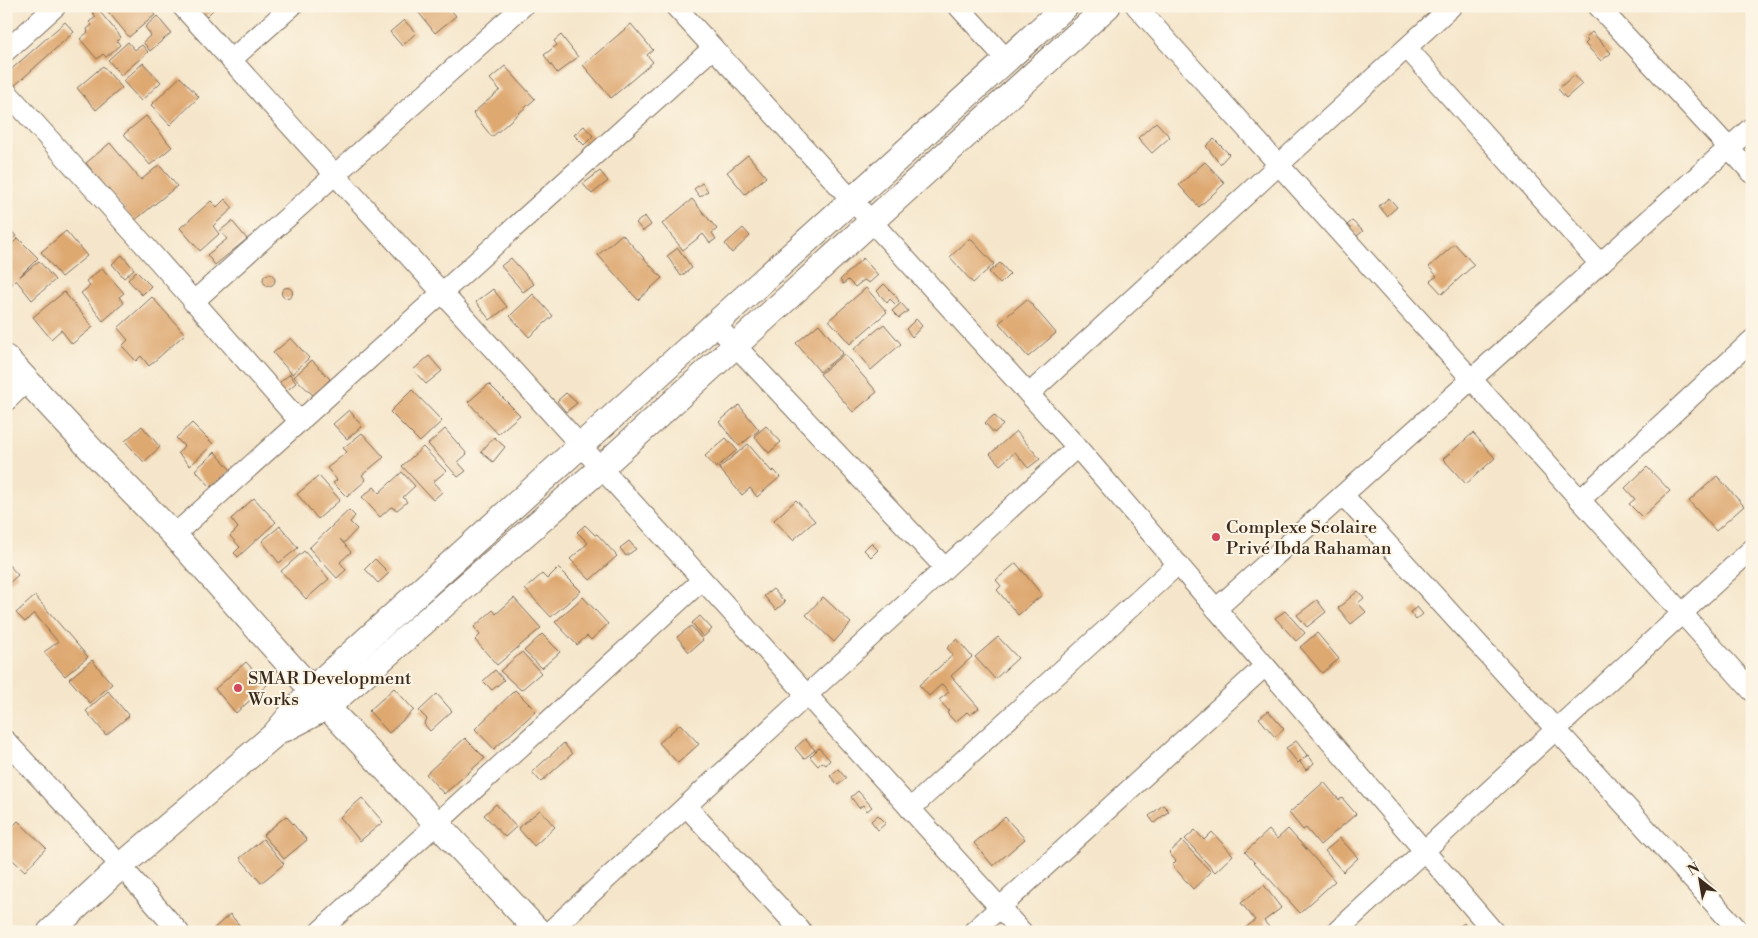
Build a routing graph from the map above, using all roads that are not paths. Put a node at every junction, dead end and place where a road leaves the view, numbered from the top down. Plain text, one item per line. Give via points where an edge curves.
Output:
1 (56, 6) edge
2 (182, 6) edge
3 (292, 6) edge
4 (523, 6) edge
5 (675, 6) edge
6 (958, 6) edge
7 (1066, 6) edge
8 (1108, 6) edge
9 (1136, 6) edge
10 (1452, 6) edge
11 (1598, 6) edge
12 (713, 48) junction
13 (1407, 48) junction
14 (6, 51) edge
15 (232, 60) junction
16 (1007, 60) junction
17 (6, 91) edge
18 (1752, 127) edge
19 (1729, 148) junction
20 (1278, 165) junction
21 (1752, 173) edge
22 (335, 175) junction
23 (852, 200) junction
24 (871, 221) junction
25 (1600, 264) junction
26 (442, 293) junction
27 (193, 302) junction
28 (715, 324) junction
29 (1752, 340) edge
30 (735, 345) junction
31 (6, 358) edge
32 (1472, 379) junction
33 (27, 381) junction
34 (1029, 394) junction
35 (6, 401) edge
36 (300, 422) junction
37 (581, 446) junction
38 (1077, 447) junction
39 (600, 468) junction
40 (1343, 495) junction
41 (1580, 500) junction
42 (174, 536) junction
43 (1752, 550) edge
44 (1178, 564) junction
45 (945, 568) junction
46 (702, 580) junction
47 (1216, 609) junction
48 (1682, 613) junction
49 (1265, 666) junction
50 (1752, 691) edge
51 (807, 695) junction
52 (320, 698) junction
53 (1556, 729) junction
54 (6, 741) edge
55 (686, 806) junction
56 (910, 809) junction
57 (438, 823) junction
58 (1424, 850) junction
59 (121, 866) junction
60 (1000, 908) junction
61 (50, 932) edge
62 (179, 932) edge
63 (320, 932) edge
64 (539, 932) edge
65 (549, 932) edge
66 (802, 932) edge
67 (973, 932) edge
68 (1022, 932) edge
69 (1336, 932) edge
70 (1494, 932) edge
71 (1740, 932) edge

1 - 14 street
2 - 15 street
3 - 15 street
4 - 22 street
5 - 12 street
6 - 16 street
7 - 16 street
8 - 24 street
9 - 20 street
10 - 13 street
11 - 19 street
12 - 23 street
12 - 26 street
13 - 20 street
13 - 25 street
15 - 22 street
16 - 23 street
17 - 27 street
18 - 19 street
19 - 21 street
19 - 25 street
20 - 32 street
20 - 34 street
22 - 26 street
22 - 27 street
23 - 24 street
23 - 28 street
24 - 30 street
24 - 34 street
25 - 32 street
26 - 36 street
26 - 37 street
27 - 36 street
28 - 30 street
28 - 37 street
29 - 41 street
30 - 39 street
30 - 45 street
31 - 33 street
32 - 40 street
32 - 41 street
33 - 35 street
33 - 42 street
34 - 38 street
36 - 42 street
37 - 39 street
37 - 52 street
38 - 44 street
38 - 45 street
39 - 46 street
39 - 52 street
40 - 47 street
40 - 53 street
41 - 48 street
42 - 52 street
43 - 48 street
44 - 47 street
44 - 56 street
45 - 51 street
46 - 51 street
46 - 57 street
47 - 49 street
48 - 50 street
48 - 53 street
49 - 58 street
49 - 60 street
51 - 55 street
51 - 56 street
52 - 57 street
52 - 59 street
53 - 58 street
53 - 71 street
54 - 59 street
55 - 65 street
55 - 66 street
56 - 60 street
57 - 63 street
57 - 64 street
58 - 69 street
58 - 70 street
59 - 61 street
59 - 62 street
60 - 67 street
60 - 68 street

